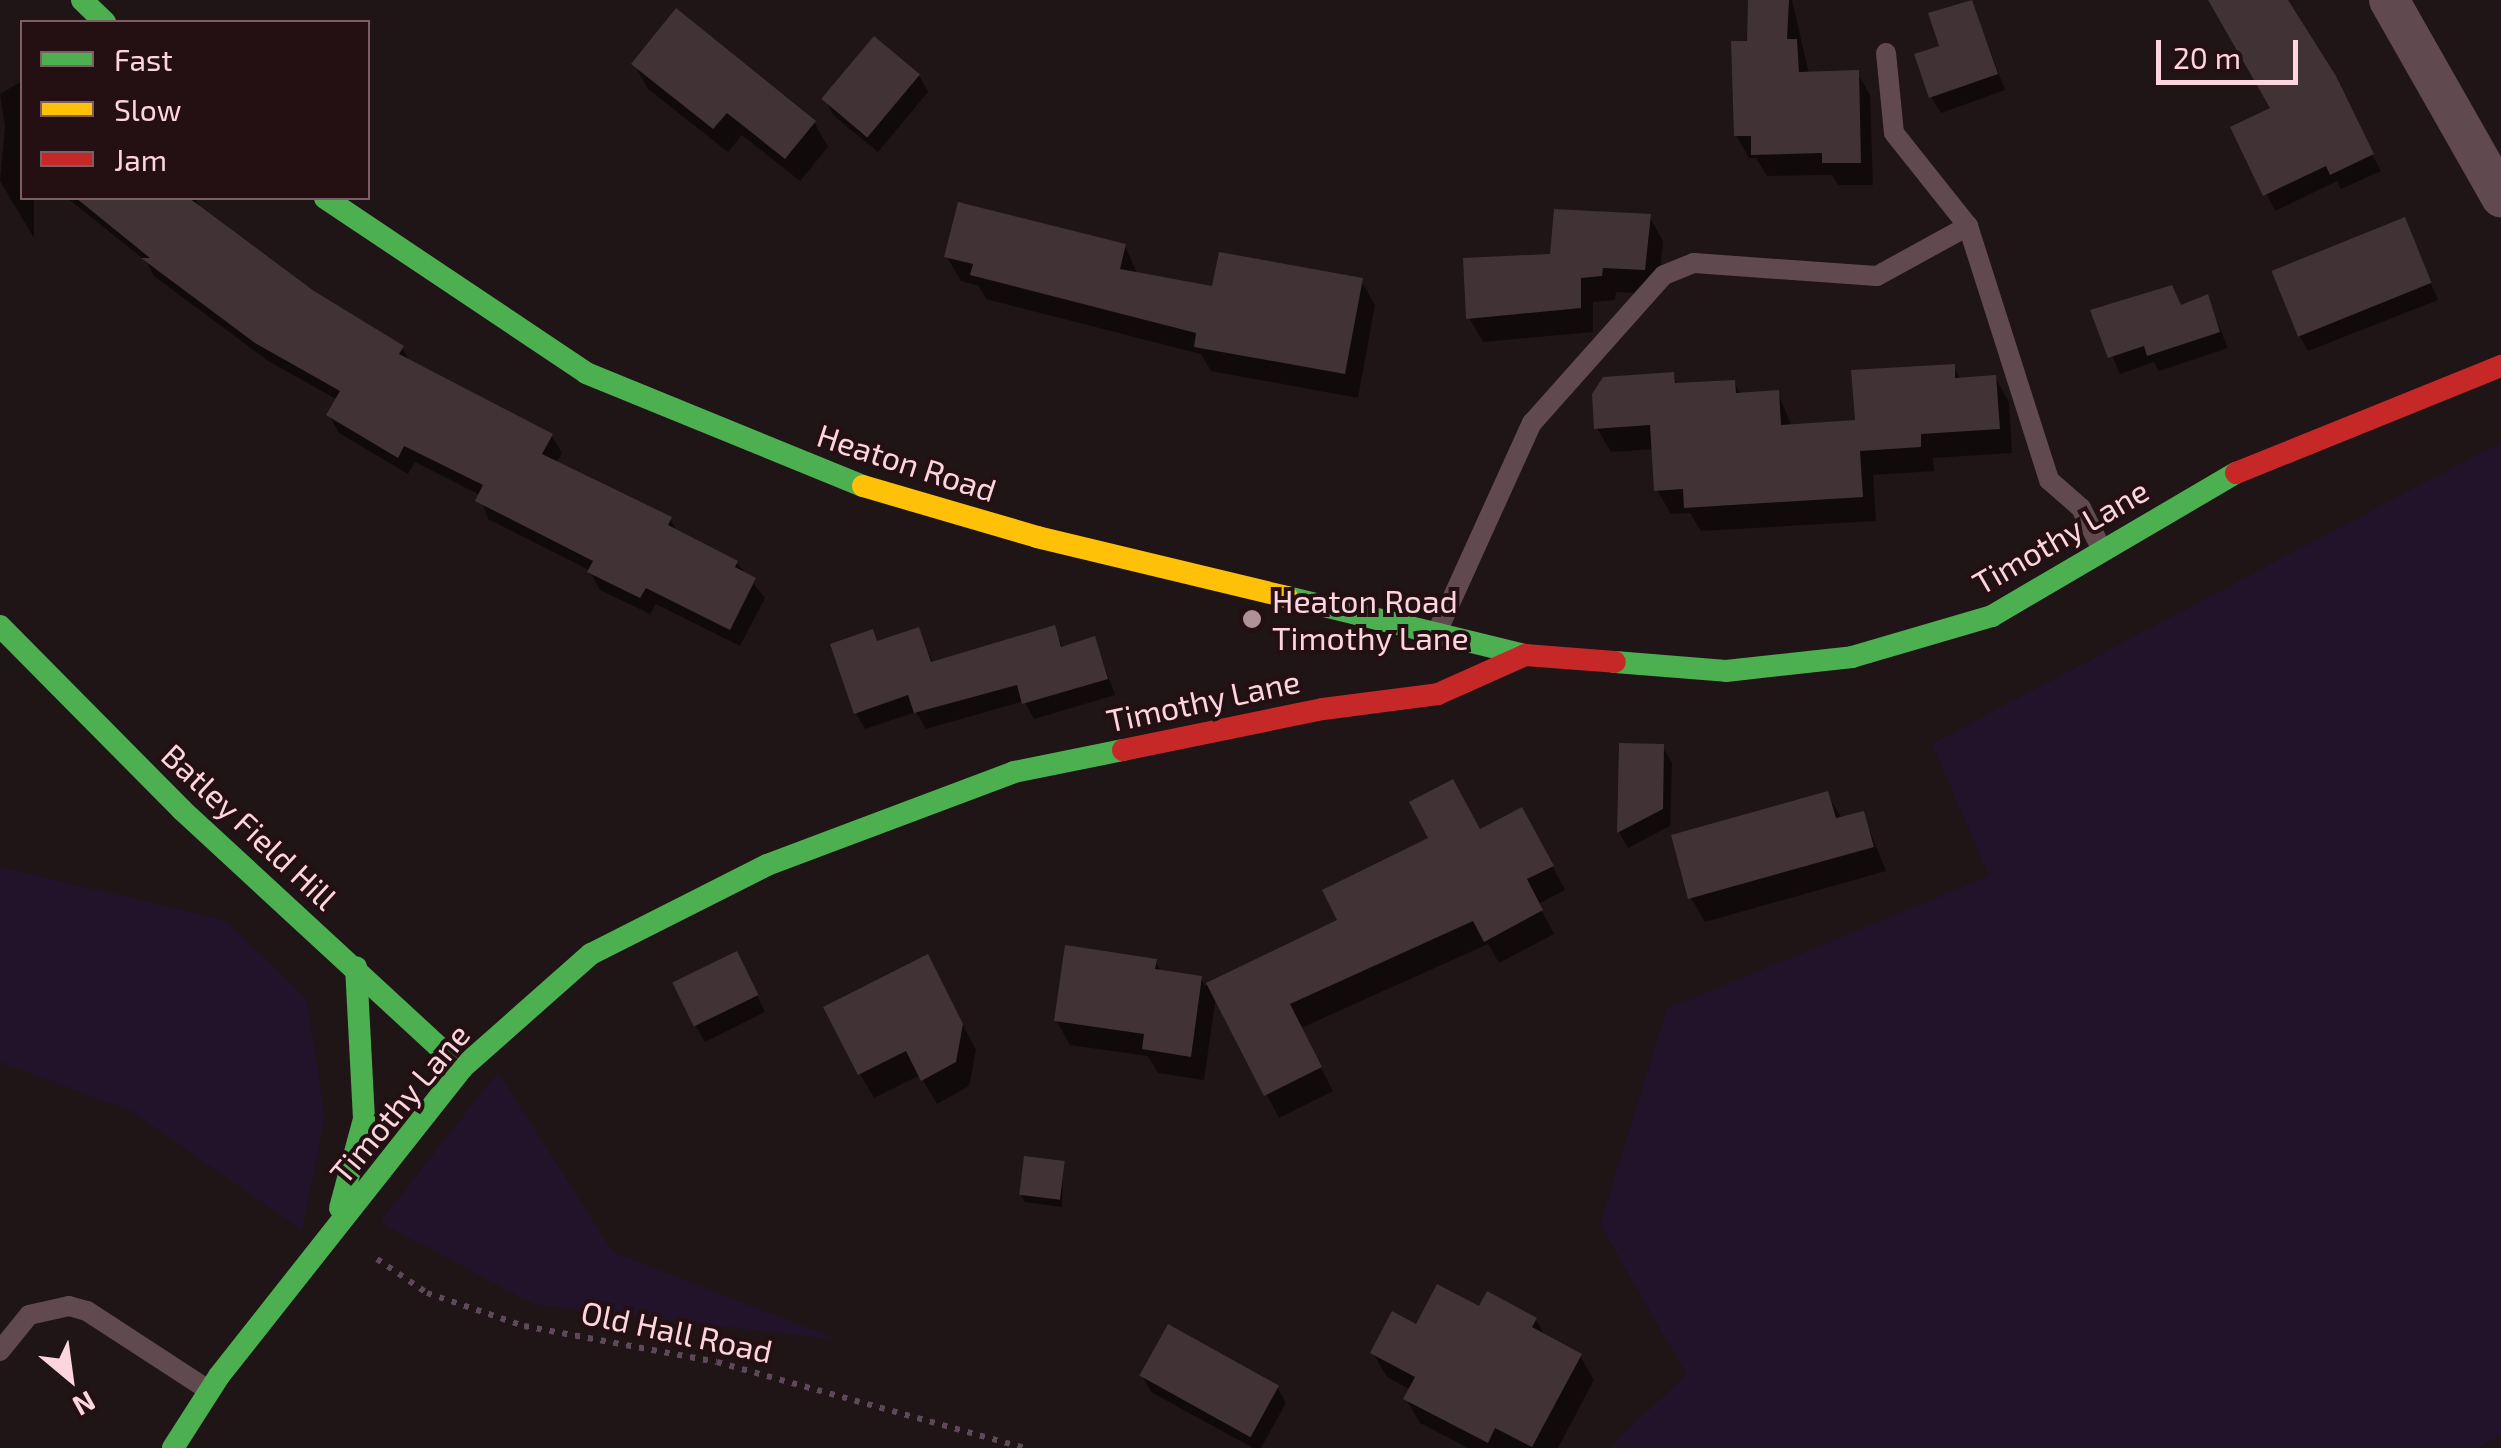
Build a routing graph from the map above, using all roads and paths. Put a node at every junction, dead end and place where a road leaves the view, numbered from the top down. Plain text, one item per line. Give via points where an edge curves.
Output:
1 (82, 0) edge
2 (2389, 0) edge
3 (102, 20) edge
4 (1886, 54) dead end
5 (2501, 197) edge
6 (328, 200) edge
7 (1968, 226) junction
8 (2501, 366) edge
9 (2102, 552) junction
10 (0, 626) edge
11 (1436, 634) junction
12 (1525, 655) junction
13 (356, 967) junction
14 (462, 1068) junction
15 (334, 1230) junction
16 (0, 1351) edge
17 (210, 1391) junction
18 (173, 1448) edge
19 (1026, 1448) edge

1 - 3 street
2 - 5 street
4 - 7 lane via 1894,133
6 - 11 street, Heaton Road via 586,374 704,425 856,484 1037,537
7 - 9 lane via 2049,480 2081,508
7 - 11 lane via 1877,276 1694,263 1664,275 1532,424
8 - 9 street, Timothy Lane via 2255,462
9 - 12 street, Timothy Lane via 1992,616 1852,657 1726,671
10 - 13 street, Batley Field Hill via 182,810
11 - 12 street, Heaton Road
12 - 14 street, Timothy Lane via 1438,694 1323,709 1014,772 767,864 592,954
13 - 14 street, Batley Field Hill
13 - 15 street via 364,1119
14 - 15 street, Timothy Lane
15 - 17 street, Timothy Lane
15 - 19 path, Old Hall Road via 426,1293 524,1326 717,1362
16 - 17 lane via 29,1315 69,1306 87,1311
17 - 18 street, Timothy Lane

